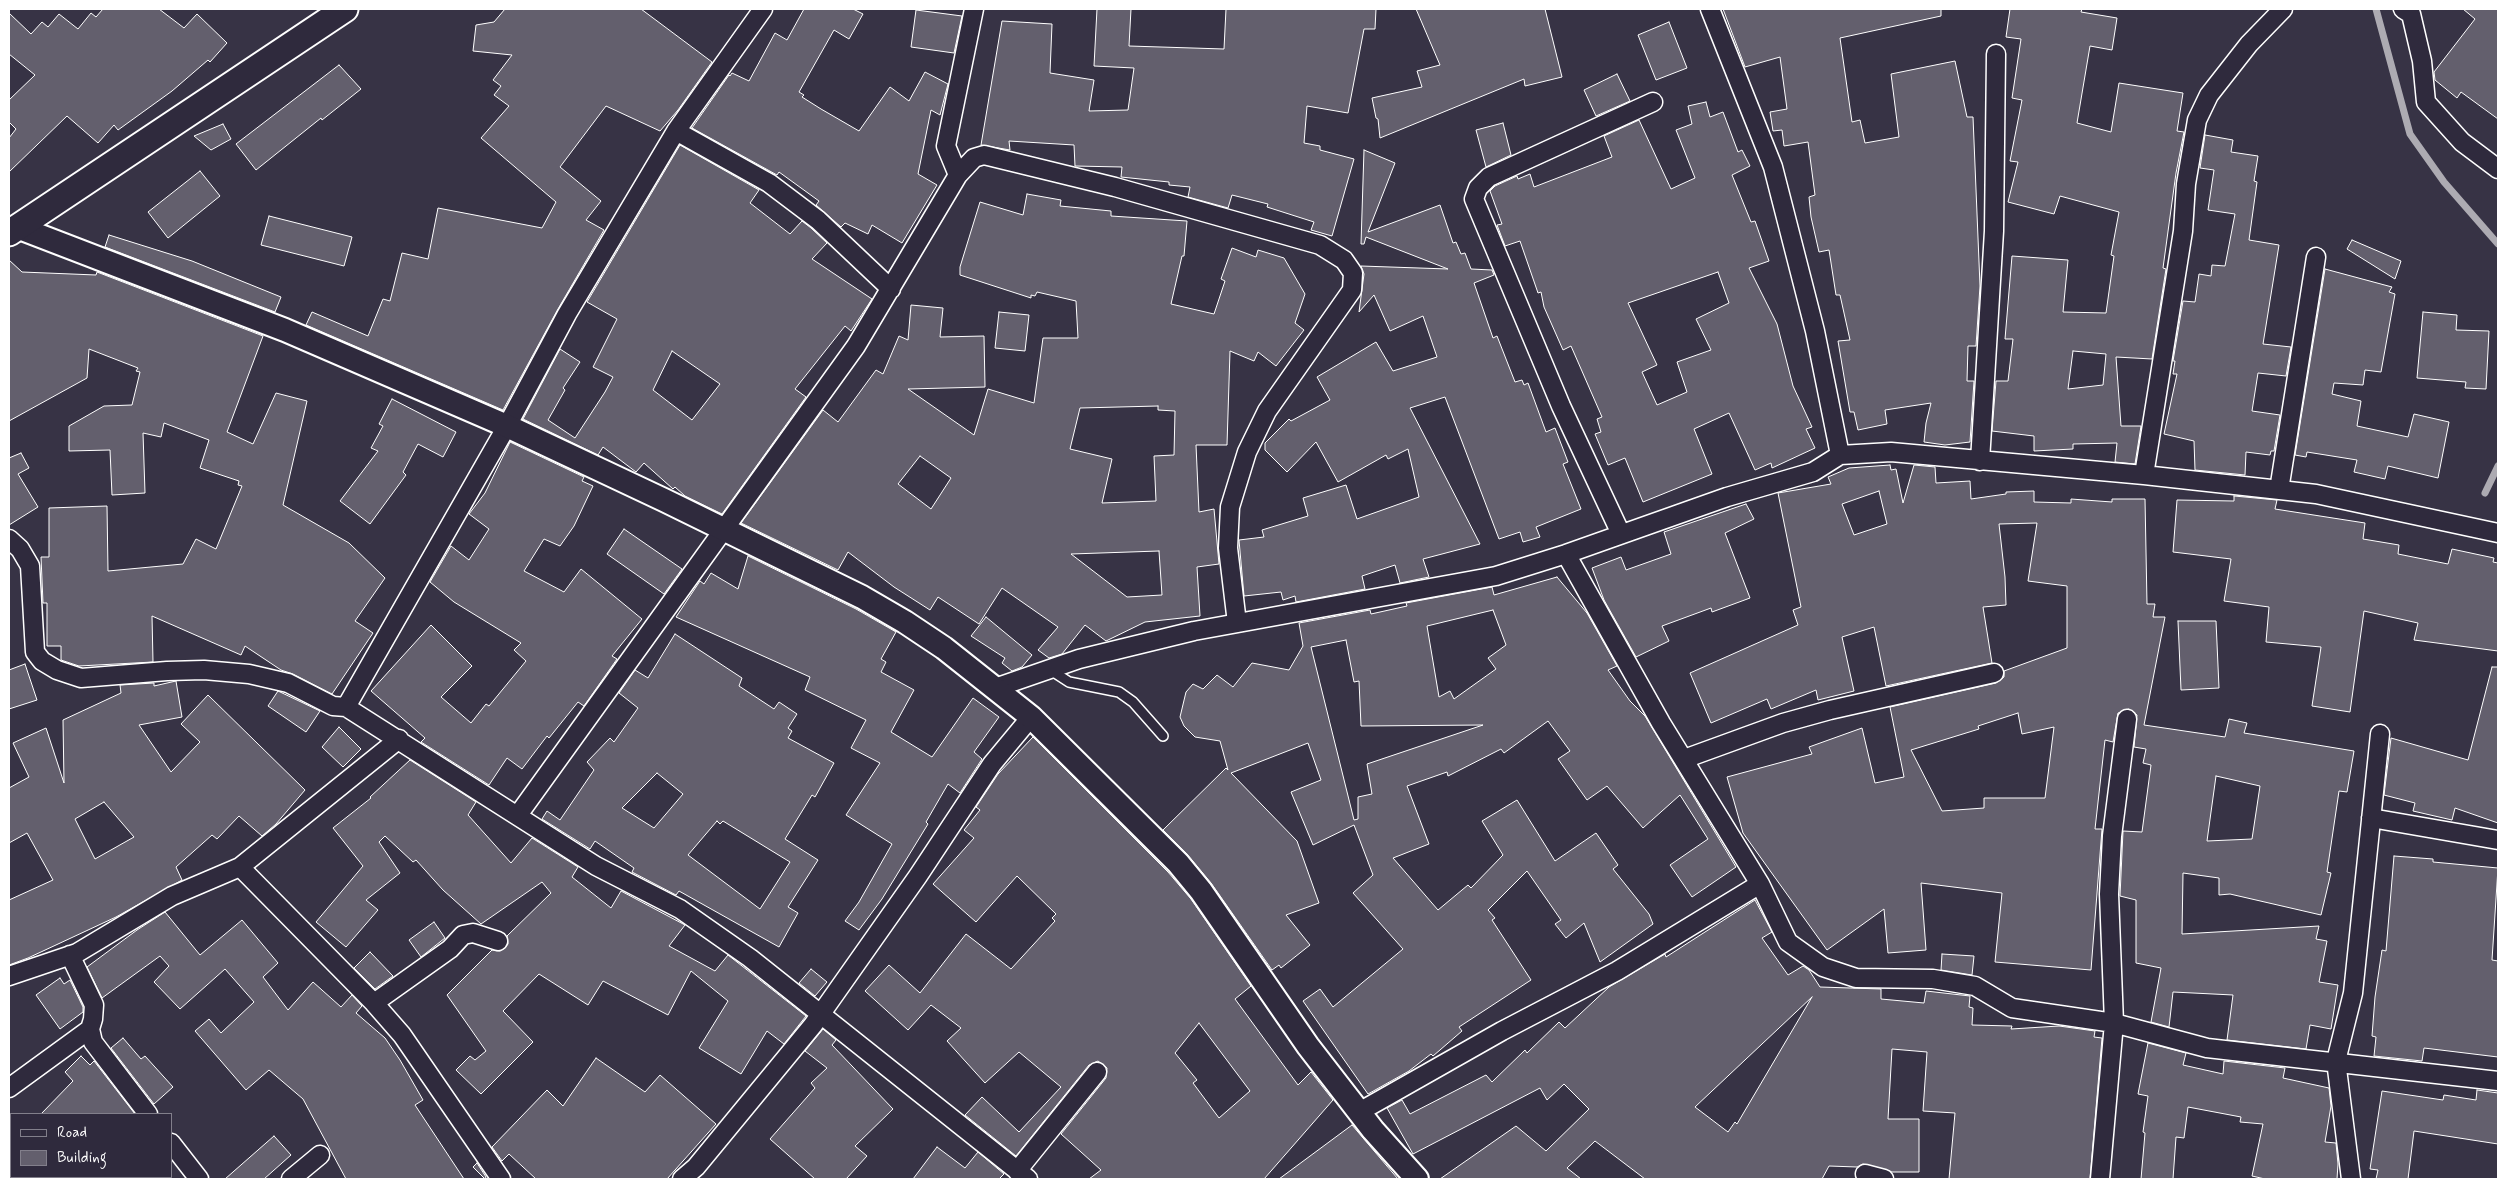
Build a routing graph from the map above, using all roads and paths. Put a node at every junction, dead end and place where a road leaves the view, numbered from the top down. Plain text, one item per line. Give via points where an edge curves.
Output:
1 (345, 9) edge
2 (763, 9) edge
3 (974, 9) edge
4 (1710, 9) edge
5 (2282, 9) edge
6 (2403, 9) edge
7 (1996, 54) dead end
8 (1653, 102) dead end
9 (676, 132) junction
10 (2498, 168) edge
11 (958, 175) junction
12 (13, 230) edge
13 (2316, 257) dead end
14 (891, 289) junction
15 (507, 426) junction
16 (1840, 456) junction
17 (1980, 461) junction
18 (2144, 475) junction
19 (2279, 490) junction
20 (723, 529) junction
21 (2498, 533) edge
22 (1621, 534) junction
23 (9, 539) edge
24 (1566, 554) junction
25 (1237, 623) junction
26 (1049, 669) junction
27 (1994, 673) dead end
28 (995, 688) junction
29 (346, 707) junction
30 (1031, 717) junction
31 (2127, 719) dead end
32 (2380, 734) dead end
33 (1163, 736) dead end
34 (399, 739) junction
35 (1684, 759) junction
36 (518, 815) junction
37 (2371, 818) junction
38 (2498, 840) edge
39 (240, 867) junction
40 (1760, 884) junction
41 (498, 941) dead end
42 (70, 955) junction
43 (9, 976) edge
44 (374, 1004) junction
45 (820, 1014) junction
46 (2114, 1023) junction
47 (90, 1030) junction
48 (2336, 1061) junction
49 (1097, 1072) dead end
50 (2498, 1081) edge
51 (9, 1088) edge
52 (1359, 1112) junction
53 (147, 1113) edge
54 (172, 1144) edge
55 (320, 1155) dead end
56 (702, 1173) edge
57 (1865, 1174) dead end
58 (1022, 1175) edge
59 (199, 1179) edge
60 (291, 1179) edge
61 (501, 1179) edge
62 (682, 1179) edge
63 (1417, 1179) edge
64 (1884, 1179) edge
65 (2100, 1179) edge
66 (2351, 1179) edge

1 - 12 main road
2 - 9 street
3 - 11 street via 946,146
4 - 16 street via 1773,167 1815,331
5 - 18 street via 2209,94 2197,120 2186,184 2183,231
6 - 10 street via 2411,14 2422,61 2426,102 2462,142
7 - 17 street via 1994,231
8 - 22 street via 1488,177 1478,188 1474,199 1561,406
9 - 14 street via 769,183 818,220
9 - 15 street via 567,314
11 - 14 street
11 - 25 street via 974,158 984,155 1115,187 1320,244 1344,260 1353,273 1352,290 1267,410 1247,452 1230,507 1228,548
12 - 15 street via 285,330
13 - 19 street
14 - 20 street via 856,346
15 - 20 street
15 - 29 street
16 - 17 street via 1890,452
16 - 22 street via 1813,472 1726,497
17 - 18 street
18 - 19 street
19 - 21 street via 2316,494
20 - 28 street via 888,612 944,648
20 - 36 street
22 - 24 street
23 - 29 street via 20,549 30,566 35,652 42,661 57,670 81,678 204,670 249,674 288,684 333,706
24 - 25 street via 1496,576
24 - 35 street
25 - 26 street via 1140,643
26 - 28 street
26 - 33 lane via 1069,682 1119,692 1133,702
27 - 35 street via 1783,723
28 - 30 street
29 - 34 street
30 - 45 street via 992,764 918,876
30 - 52 street via 1178,863
31 - 46 street via 2110,874
32 - 37 street
34 - 36 street
34 - 39 street
35 - 40 street
36 - 45 street via 596,866 680,909 750,958
37 - 38 street
37 - 48 street via 2353,994
39 - 42 street via 172,896
39 - 44 street
40 - 46 street via 1788,942 1823,968 1856,978 1933,979 1975,986 2012,1008
40 - 52 street via 1617,971
41 - 44 street via 473,933 462,934 450,949
42 - 43 street
42 - 47 street via 94,1005
44 - 61 street via 402,1035
45 - 56 street
45 - 58 street
46 - 48 street via 2207,1048
46 - 65 street
47 - 51 street
47 - 53 street via 93,1042
48 - 50 street
48 - 66 street
49 - 58 street
52 - 63 street
54 - 59 street
55 - 60 street
56 - 62 street
57 - 64 street

